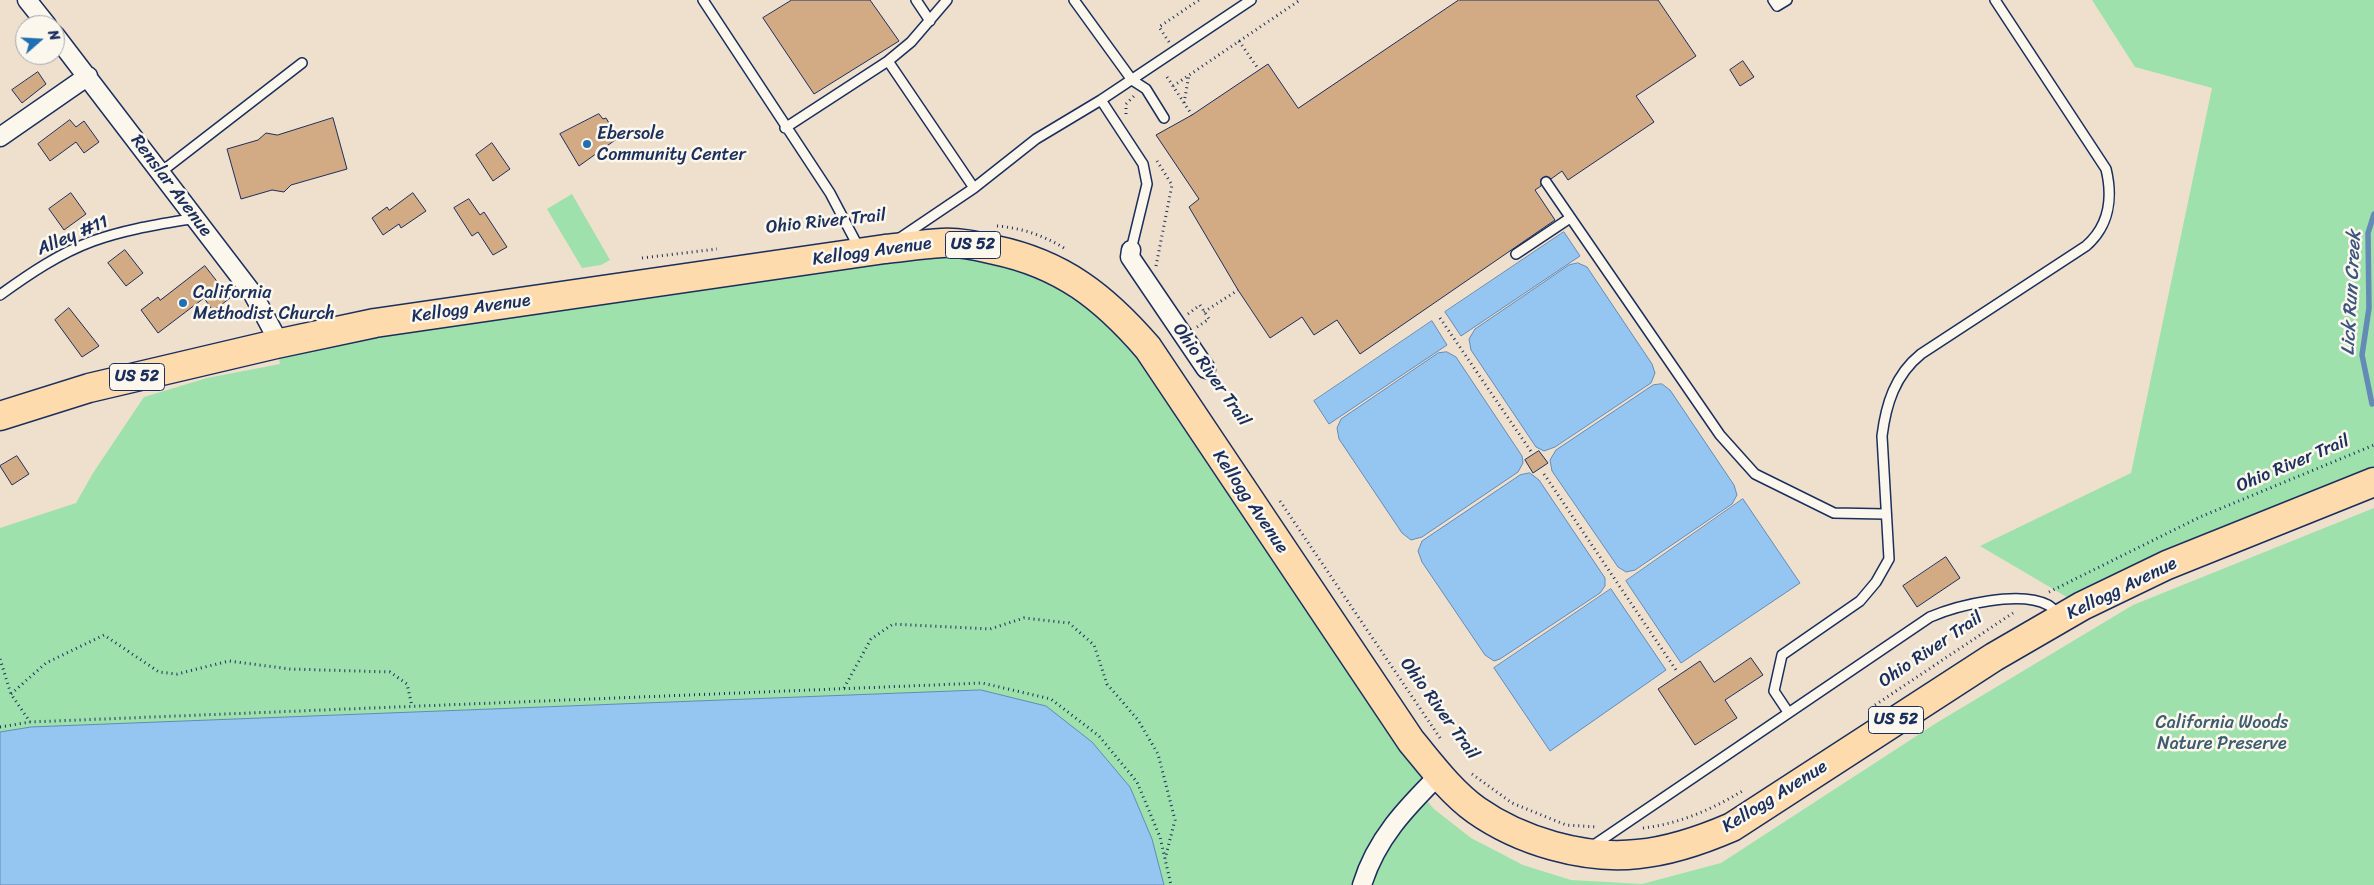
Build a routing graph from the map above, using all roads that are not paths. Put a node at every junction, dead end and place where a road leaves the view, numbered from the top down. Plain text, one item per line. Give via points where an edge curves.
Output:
1 (27, 0) edge
2 (704, 0) edge
3 (916, 0) edge
4 (947, 0) edge
5 (1074, 0) edge
6 (1251, 0) edge
7 (1773, 0) edge
8 (1787, 0) edge
9 (1995, 0) edge
10 (39, 15) edge
11 (930, 20) junction
12 (65, 47) edge
13 (888, 61) junction
14 (302, 62) dead end
15 (88, 76) junction
16 (1132, 80) junction
17 (1101, 100) junction
18 (1164, 118) dead end
19 (786, 128) junction
20 (0, 137) edge
21 (161, 172) junction
22 (1546, 182) dead end
23 (974, 188) junction
24 (196, 218) junction
25 (1570, 218) junction
26 (1131, 250) joint
27 (873, 251) junction
28 (1516, 254) dead end
29 (0, 295) edge
30 (276, 344) junction
31 (1206, 369) dead end
32 (0, 416) edge
33 (2374, 482) edge
34 (1885, 514) junction
35 (2062, 618) junction
36 (1788, 712) junction
37 (1439, 775) junction
38 (1584, 852) junction
39 (1362, 885) edge

1 - 10 street
2 - 19 lane
3 - 11 lane
4 - 11 lane
5 - 16 lane
6 - 16 lane
7 - 8 lane via 1777,6
9 - 34 lane via 2106,169 2108,215 2095,239 2086,246 1907,366 1894,389 1884,420
11 - 13 lane
12 - 15 street, Renslar Avenue
13 - 19 lane
13 - 23 lane
14 - 21 lane
15 - 20 street
15 - 21 street, Renslar Avenue
16 - 17 lane
16 - 18 lane via 1146,89
17 - 23 lane via 1036,139
17 - 26 lane via 1143,164 1147,184
19 - 27 lane
21 - 24 street, Renslar Avenue
22 - 25 lane
23 - 27 lane
24 - 29 lane, Alley #11 via 92,241 34,270
24 - 30 street, Renslar Avenue via 253,294 274,333
25 - 28 lane
25 - 34 lane via 1720,435 1755,474 1834,513
26 - 31 street via 1130,257
27 - 30 main road, Kellogg Avenue / US 52 via 375,323
27 - 37 main road, Kellogg Avenue / US 52 via 943,243 969,244 1020,255 1052,267 1102,300 1148,348 1412,741
30 - 32 main road, Kellogg Avenue / US 52 via 89,388
33 - 35 main road, Kellogg Avenue / US 52 via 2168,565
34 - 36 lane via 1889,559 1876,582 1860,601 1782,655 1774,691
35 - 36 lane via 2048,606 2033,601 1990,601 1953,608 1930,617
35 - 38 main road, Kellogg Avenue / US 52 via 1994,657 1732,827 1666,850 1636,855
36 - 38 lane
37 - 38 main road, Kellogg Avenue / US 52 via 1476,810 1510,829 1540,841
37 - 39 street via 1400,814 1381,840

